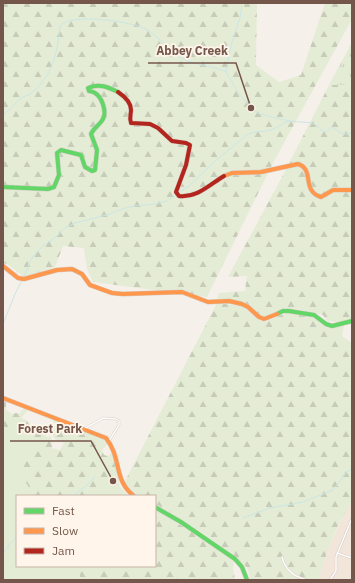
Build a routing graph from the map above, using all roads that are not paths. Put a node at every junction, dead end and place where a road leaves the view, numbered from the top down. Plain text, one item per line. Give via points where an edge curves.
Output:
1 (3, 187) edge
2 (352, 190) edge
3 (3, 266) edge
4 (352, 322) edge
5 (3, 398) edge
6 (84, 429) junction
7 (109, 441) junction
8 (132, 495) edge
9 (156, 508) edge
10 (352, 518) edge
11 (338, 553) junction
12 (282, 557) dead end
13 (352, 558) edge
14 (247, 580) edge
15 (307, 580) edge
16 (330, 580) edge

1 - 2 main road via 54,187 60,170 57,153 61,150 81,155 86,168 95,170 97,150 91,134 103,118 104,111 98,96 88,88 100,85 117,91 129,103 131,123 150,124 172,141 190,145 176,192 179,196 196,194 230,173 258,173 299,164 306,168 311,190 316,196 322,197 333,190
3 - 4 main road via 18,278 24,279 57,270 72,269 79,272 92,286 112,293 182,292 208,302 242,304 262,318 289,310 314,315 332,326
5 - 6 main road
6 - 7 main road
6 - 7 street via 103,418 116,419 119,425
7 - 8 main road via 116,453 122,485
9 - 14 main road via 235,559 242,567
10 - 11 street
11 - 13 street
11 - 16 street via 335,560 336,571
12 - 15 street via 290,571

